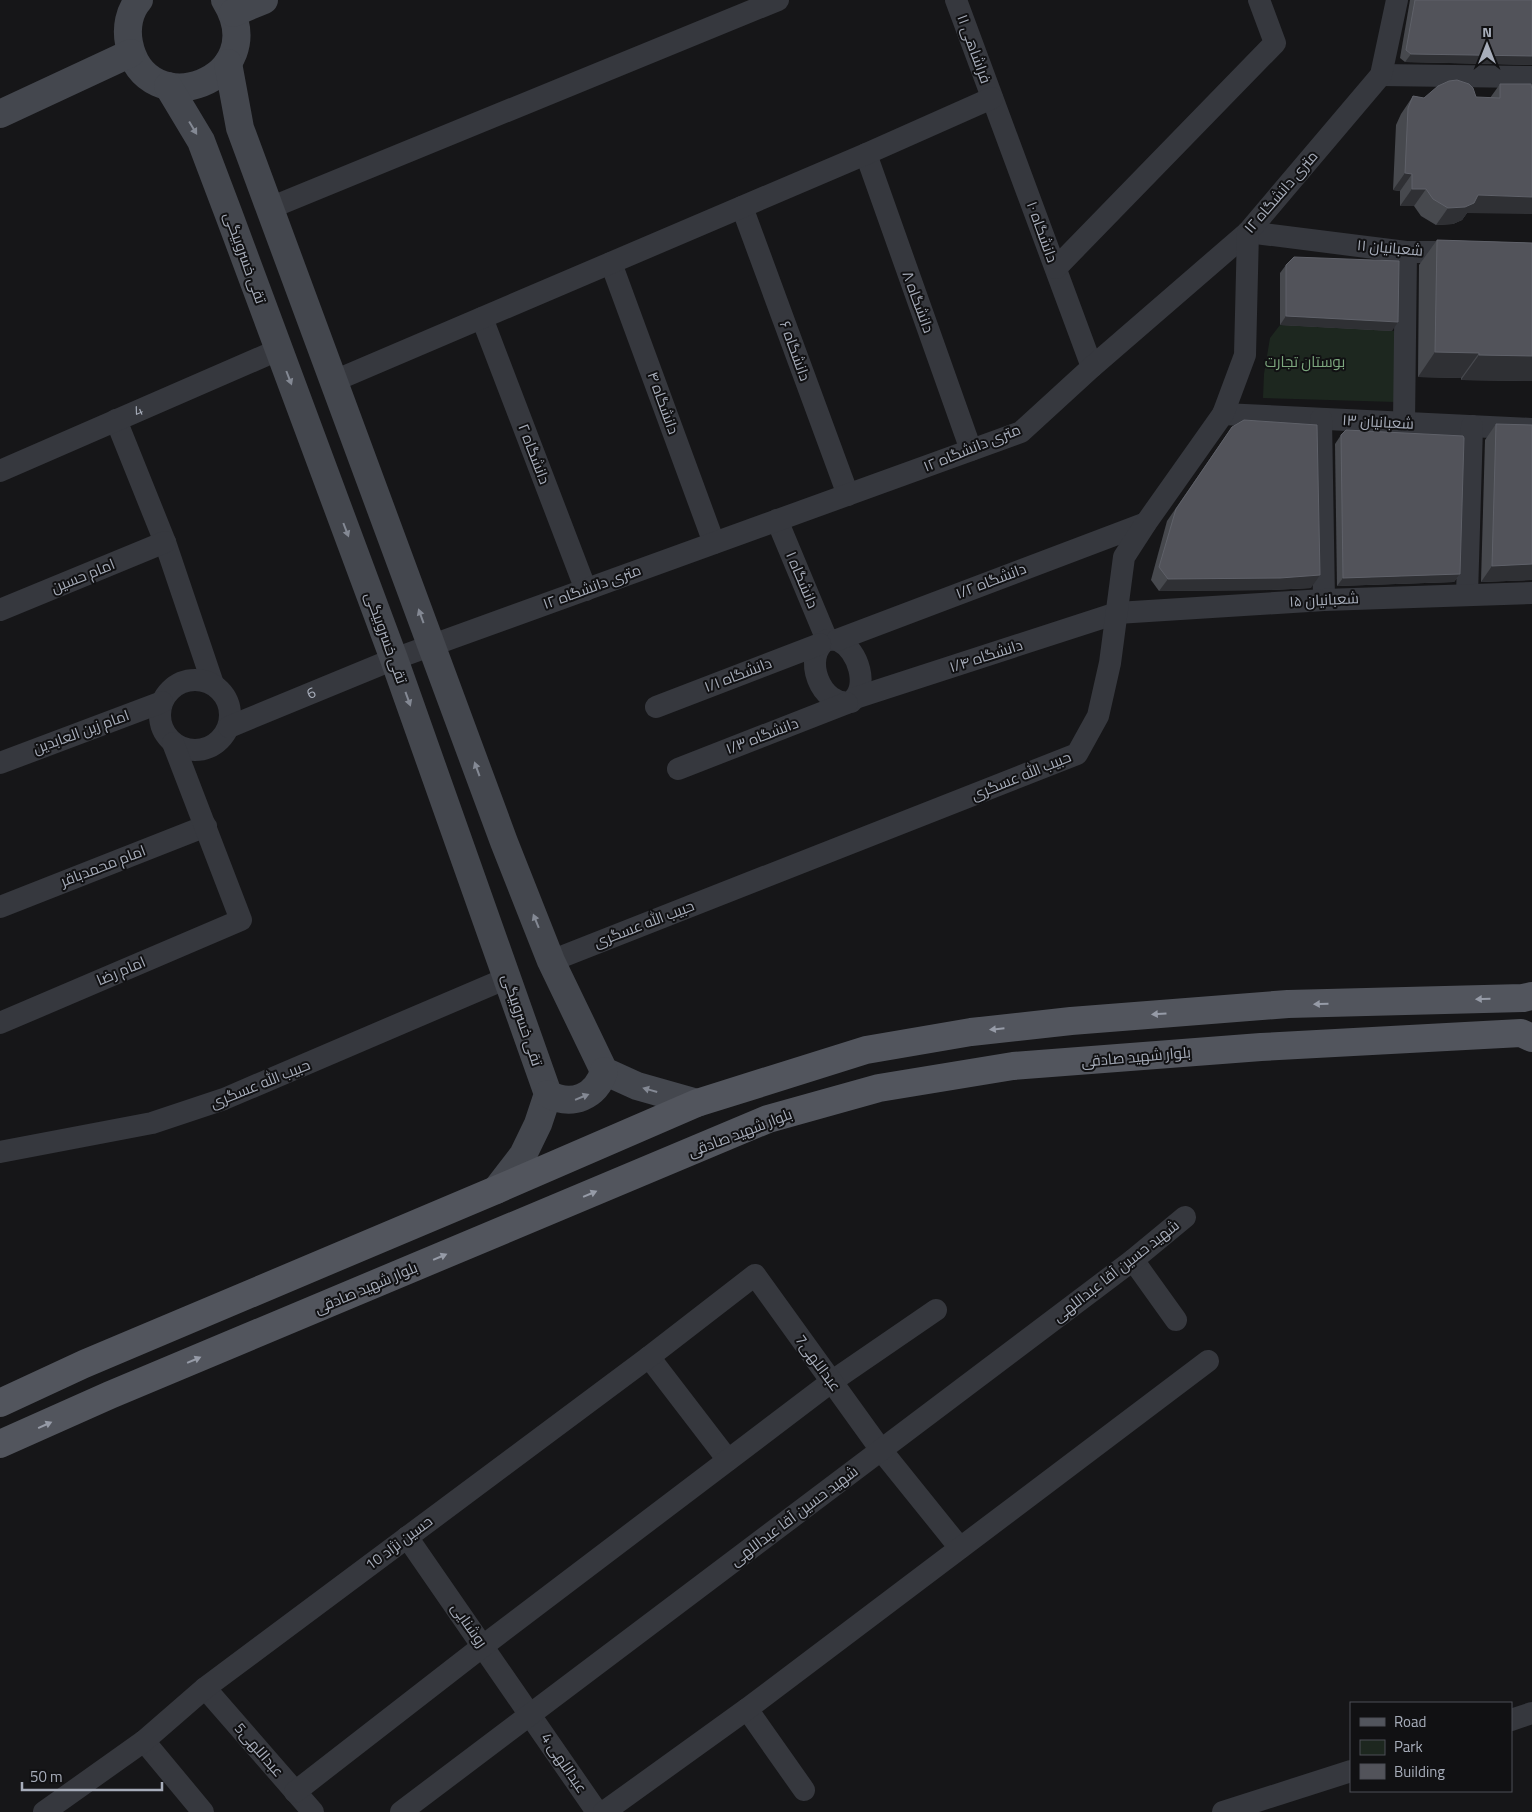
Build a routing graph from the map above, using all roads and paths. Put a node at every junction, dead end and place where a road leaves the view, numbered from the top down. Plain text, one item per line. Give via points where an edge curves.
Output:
1 (264, 0) edge
2 (778, 0) edge
3 (956, 0) edge
4 (1259, 0) edge
5 (1397, 0) edge
6 (132, 6) edge
7 (229, 6) edge
8 (131, 53) junction
9 (228, 62) junction
10 (1381, 75) junction
11 (1532, 77) edge
12 (168, 86) junction
13 (992, 98) junction
14 (0, 114) edge
15 (866, 154) junction
16 (742, 207) junction
17 (270, 208) junction
18 (1248, 232) junction
19 (1406, 252) junction
20 (1474, 253) edge
21 (611, 263) junction
22 (1056, 268) junction
23 (482, 318) junction
24 (278, 350) junction
25 (1092, 367) junction
26 (334, 381) junction
27 (1224, 414) junction
28 (1321, 419) junction
29 (116, 420) junction
30 (1404, 423) junction
31 (1472, 426) junction
32 (1532, 429) edge
33 (971, 450) junction
34 (0, 471) edge
35 (848, 495) junction
36 (777, 520) junction
37 (1146, 523) junction
38 (165, 542) junction
39 (714, 543) junction
40 (586, 590) junction
41 (1532, 593) edge
42 (1467, 595) junction
43 (1324, 600) junction
44 (0, 610) edge
45 (1117, 613) junction
46 (828, 641) junction
47 (432, 646) junction
48 (394, 659) junction
49 (213, 684) junction
50 (851, 700) junction
51 (162, 702) junction
52 (656, 707) dead end
53 (229, 727) junction
54 (173, 743) junction
55 (0, 763) edge
56 (678, 769) dead end
57 (206, 826) junction
58 (0, 908) edge
59 (551, 960) junction
60 (507, 978) junction
61 (1529, 998) edge
62 (0, 1023) edge
63 (1528, 1035) edge
64 (604, 1071) junction
65 (548, 1094) junction
66 (697, 1104) junction
67 (0, 1152) edge
68 (496, 1190) junction
69 (1185, 1217) dead end
70 (1133, 1260) junction
71 (755, 1276) joint
72 (936, 1310) dead end
73 (1176, 1320) dead end
74 (648, 1357) junction
75 (1208, 1360) dead end
76 (831, 1382) junction
77 (0, 1403) edge
78 (0, 1444) edge
79 (881, 1450) junction
80 (728, 1460) junction
81 (407, 1537) junction
82 (960, 1548) junction
83 (483, 1646) junction
84 (205, 1688) junction
85 (747, 1710) junction
86 (1532, 1713) edge
87 (531, 1714) junction
88 (1512, 1720) edge
89 (144, 1741) junction
90 (1350, 1771) edge
91 (804, 1790) dead end
92 (296, 1792) junction
93 (44, 1812) edge
94 (203, 1812) edge
95 (313, 1812) edge
96 (400, 1812) edge
97 (598, 1812) edge
98 (604, 1812) edge
99 (1223, 1812) edge

1 - 7 main road
2 - 17 street
3 - 13 street, فراشاهی ۱۱
4 - 22 street via 1275,43
5 - 10 street, ۱۲ متری دانشگاه
6 - 8 main road via 127,36
7 - 9 main road via 237,30 235,47
8 - 12 main road via 139,68
8 - 14 main road
9 - 12 main road via 217,76 202,84 185,88
9 - 17 main road via 240,128
10 - 11 street
10 - 18 street, ۱۲ متری دانشگاه
12 -> 24 main road, تقی خسروبیگی via 201,141
13 - 15 street
13 - 22 street, دانشگاه ۱۰
15 - 16 street
15 - 33 street, دانشگاه ۸
16 - 21 street
16 - 35 street, دانشگاه ۶
17 - 26 main road
18 - 19 street, شعبانیان ۱۱
18 - 25 street, ۱۲ متری دانشگاه
18 - 27 street, حبیب الله عسگری via 1245,356
19 - 20 street, شعبانیان ۱۱
19 - 30 street
21 - 23 street
21 - 39 street, دانشگاه ۴
22 - 25 street, دانشگاه ۱۰
23 - 26 street
23 - 40 street, دانشگاه ۲
24 - 29 street, 4
24 -> 48 main road, تقی خسروبیگی
25 - 33 street, ۱۲ متری دانشگاه via 1021,432
47 -> 26 main road
27 - 28 street, شعبانیان ۱۳
27 - 37 street, حبیب الله عسگری
28 - 30 street, شعبانیان ۱۳
28 - 43 street
29 - 34 street, 4
29 - 38 street
30 - 31 street, شعبانیان ۱۳
31 - 32 street, شعبانیان ۱۳
31 - 42 street
33 - 35 street, ۱۲ متری دانشگاه
35 - 36 street, ۱۲ متری دانشگاه
36 - 39 street, ۱۲ متری دانشگاه
36 - 46 street, دانشگاه ۱
37 - 45 street, حبیب الله عسگری via 1124,558
37 - 46 street, دانشگاه ۱/۲
38 - 44 street, امام حسین
38 - 49 street
39 - 40 street, ۱۲ متری دانشگاه
40 - 47 street, ۱۲ متری دانشگاه
41 - 42 street, شعبانیان ۱۵
42 - 43 street, شعبانیان ۱۵
43 - 45 street, شعبانیان ۱۵
45 - 50 street, دانشگاه ۱/۴
45 - 59 street, حبیب الله عسگری via 1098,716 1077,754
46 - 50 street via 851,650 856,659 860,682
46 - 50 street via 816,653 816,674 829,696 838,702
46 - 52 street, دانشگاه ۱/۱
47 - 48 street, ۱۲ متری دانشگاه
59 -> 47 main road
48 - 53 street, 6
48 -> 60 main road, تقی خسروبیگی
49 - 51 street via 193,680 174,686
49 - 53 street via 227,699 231,713
50 - 56 street, دانشگاه ۱/۳
51 - 54 street via 160,724
51 - 55 street, امام زین العابدین
53 - 54 street via 215,745 194,751
54 - 57 street
57 - 58 street, امام محمدباقر
57 - 62 street, امام رضا via 241,920
59 - 64 main road
60 - 65 main road, تقی خسروبیگی
60 - 67 street, حبیب الله عسگری via 224,1099 152,1123
61 -> 66 main road via 1288,1004 971,1032 866,1050
78 -> 63 main road, بلوار شهید صادقی via 768,1119 879,1088 1023,1066 1261,1046
65 -> 64 main road via 564,1100 582,1098 597,1087
66 -> 64 main road via 636,1086
65 - 68 main road via 523,1155
66 - 68 main road
68 - 77 main road via 84,1364
69 - 70 street, شهید حسین آقا عبداللهی
70 - 73 street
70 - 79 street, شهید حسین آقا عبداللهی
71 - 74 street, حسین نژاد 10
71 - 76 street, عبداللهی7
72 - 76 street
74 - 80 street
74 - 81 street, حسین نژاد 10
75 - 82 street
76 - 79 street, عبداللهی7
76 - 80 street
79 - 82 street, عبداللهی7
79 - 87 street, شهید حسین آقا عبداللهی
80 - 83 street
81 - 83 street, روشنایی
81 - 84 street, حسین نژاد 10
82 - 85 street
83 - 87 street, روشنایی
83 - 92 street
84 - 89 street, حسین نژاد 10
84 - 92 street, عبداللهی5
85 - 91 street
85 - 98 street
86 - 88 street
87 - 96 street, شهید حسین آقا عبداللهی
87 - 97 street, عبداللهی 4
89 - 93 street, حسین نژاد 10
89 - 94 street
90 - 99 street
92 - 95 street, عبداللهی5

